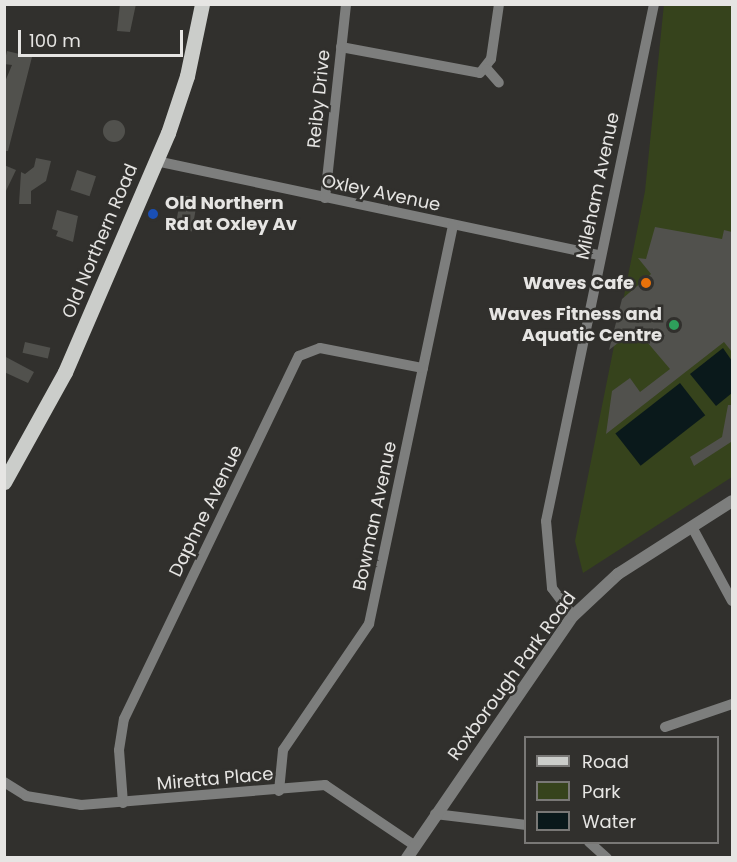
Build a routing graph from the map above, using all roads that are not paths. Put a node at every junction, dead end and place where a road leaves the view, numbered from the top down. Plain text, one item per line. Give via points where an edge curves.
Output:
1 (202, 4) edge
2 (346, 4) edge
3 (499, 4) edge
4 (654, 4) edge
5 (341, 47) junction
6 (487, 69) junction
7 (499, 83) dead end
8 (156, 162) junction
9 (325, 198) junction
10 (453, 225) junction
11 (600, 255) junction
12 (423, 368) junction
13 (4, 482) edge
14 (732, 501) edge
15 (692, 527) junction
16 (732, 600) edge
17 (573, 616) junction
18 (732, 704) edge
19 (665, 727) dead end
20 (4, 782) edge
21 (279, 791) junction
22 (123, 803) junction
23 (435, 814) junction
24 (524, 825) edge
25 (590, 844) edge
26 (414, 845) junction
27 (407, 858) edge
28 (607, 858) edge

1 - 8 main road, Old Northern Road via 188,76
2 - 5 street, Reiby Drive
3 - 6 street
4 - 11 street, Mileham Avenue
5 - 6 street via 471,75
5 - 9 street, Reiby Drive
6 - 7 street
8 - 9 street, Oxley Avenue
8 - 13 main road, Old Northern Road via 65,372
9 - 10 street, Oxley Avenue
10 - 11 street, Oxley Avenue
10 - 12 street, Bowman Avenue
11 - 17 street, Mileham Avenue via 546,521 552,588
12 - 21 street, Bowman Avenue via 369,624 284,750
12 - 22 street, Daphne Avenue via 320,348 299,356 124,719 119,750
14 - 15 street, Roxborough Park Road
15 - 16 street
15 - 17 street, Roxborough Park Road via 618,574
17 - 23 street, Roxborough Park Road
18 - 19 street
20 - 22 street, Miretta Place via 26,796 81,805
21 - 22 street, Miretta Place
21 - 26 street, Miretta Place via 325,785
23 - 24 street
23 - 26 street, Roxborough Park Road
25 - 28 street
26 - 27 street, Roxborough Park Road

